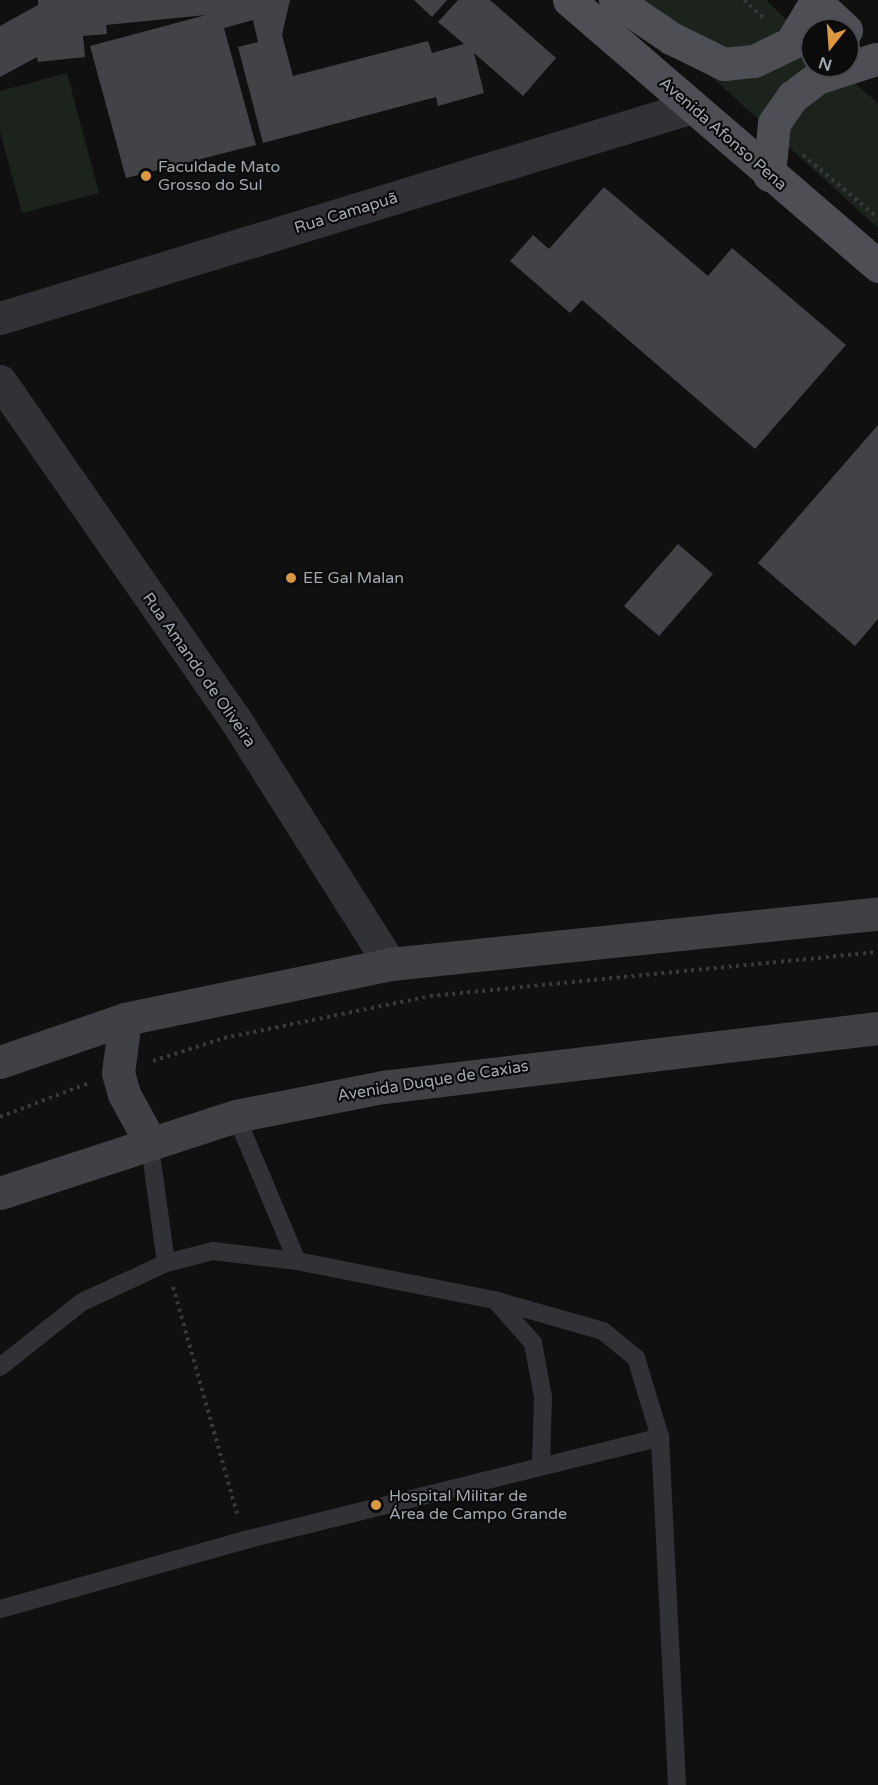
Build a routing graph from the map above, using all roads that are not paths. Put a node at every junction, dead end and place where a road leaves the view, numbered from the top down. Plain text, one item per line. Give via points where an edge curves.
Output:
1 (569, 0) edge
2 (615, 0) edge
3 (815, 0) edge
4 (834, 18) edge
5 (860, 43) edge
6 (877, 59) edge
7 (692, 107) junction
8 (769, 175) junction
9 (878, 266) edge
10 (0, 318) edge
11 (0, 381) edge
12 (878, 914) edge
13 (390, 964) junction
14 (125, 1018) junction
15 (878, 1028) edge
16 (0, 1062) edge
17 (237, 1116) junction
18 (149, 1140) junction
19 (0, 1193) edge
20 (297, 1261) junction
21 (166, 1263) junction
22 (494, 1300) junction
23 (0, 1367) edge
24 (660, 1437) junction
25 (541, 1464) junction
26 (0, 1610) edge
27 (677, 1785) edge

1 - 7 main road, Avenida Afonso Pena
2 - 3 main road via 671,38 724,64 754,61 790,43
3 - 4 main road
5 - 6 main road
6 - 8 main road via 817,78 792,97 774,123
7 - 8 main road, Avenida Afonso Pena
7 - 10 street, Rua Camapuã
8 - 9 main road, Avenida Afonso Pena
11 - 13 street, Rua Amando de Oliveira via 235,719
12 - 13 main road
13 - 14 main road
14 - 16 main road
14 - 18 main road via 118,1073 124,1094
15 - 17 main road, Avenida Duque de Caxias via 501,1069
17 - 18 main road, Avenida Duque de Caxias
17 - 20 lane
18 - 19 main road, Avenida Duque de Caxias
18 - 21 lane
20 - 21 lane via 213,1251
20 - 22 lane
21 - 23 lane via 82,1302
22 - 24 lane via 558,1314 612,1338 636,1358
22 - 25 lane via 533,1343 543,1397
24 - 25 lane
24 - 27 lane
25 - 26 lane via 245,1540

